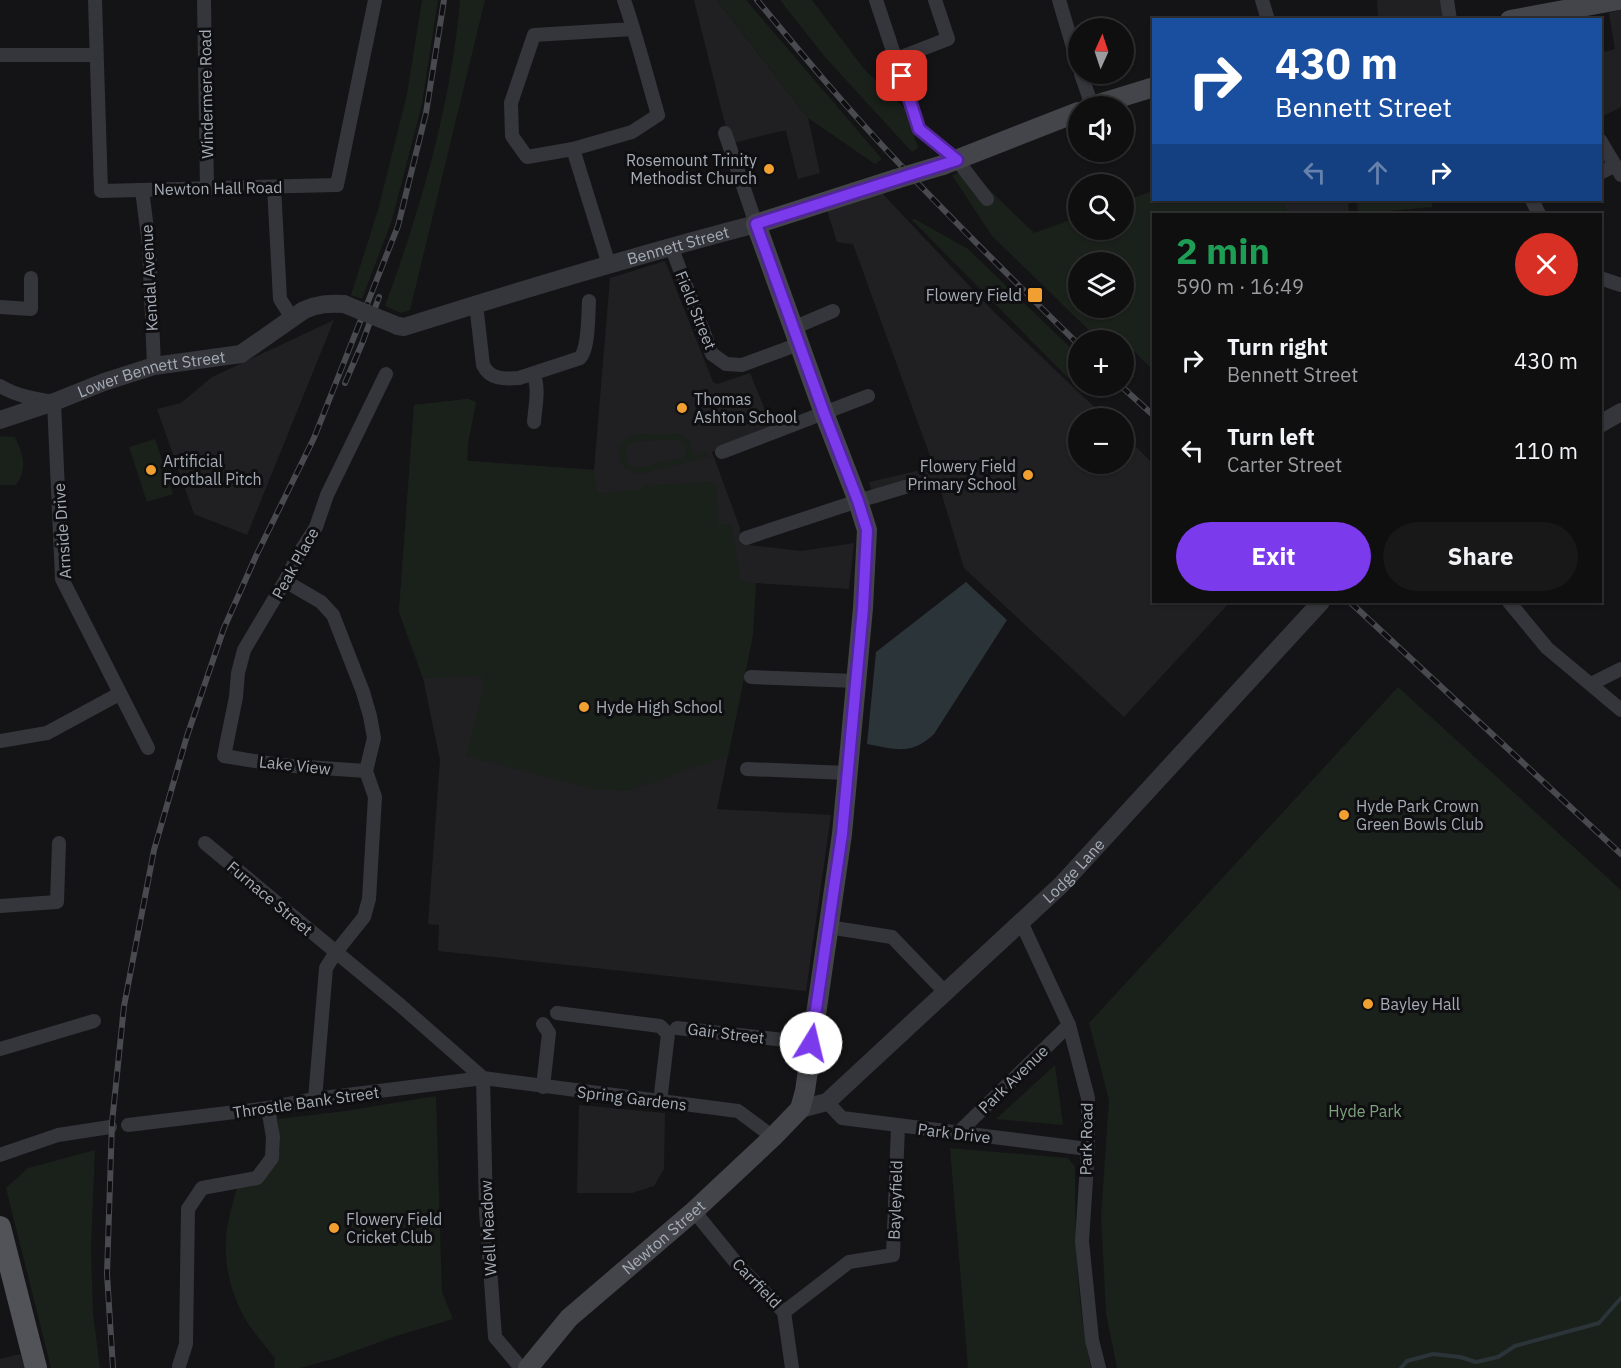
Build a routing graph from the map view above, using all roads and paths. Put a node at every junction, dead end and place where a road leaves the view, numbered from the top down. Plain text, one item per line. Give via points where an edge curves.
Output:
1 (95, 0) edge
2 (204, 0) edge
3 (375, 0) edge
4 (624, 0) edge
5 (876, 0) edge
6 (934, 0) edge
7 (1059, 0) edge
8 (1262, 0) edge
9 (1447, 0) edge
10 (1619, 0) edge
11 (1267, 18) edge
12 (1450, 18) edge
13 (1521, 18) edge
14 (633, 29) junction
15 (1068, 30) edge
16 (96, 54) junction
17 (0, 55) edge
18 (896, 59) junction
19 (1152, 88) edge
20 (1125, 96) edge
21 (1068, 116) edge
22 (725, 133) dead end
23 (1602, 143) edge
24 (573, 149) junction
25 (950, 162) junction
26 (1618, 170) edge
27 (1602, 173) edge
28 (274, 187) junction
29 (207, 188) junction
30 (142, 190) junction
31 (987, 199) dead end
32 (756, 224) junction
33 (671, 246) junction
34 (609, 266) junction
35 (31, 278) dead end
36 (1602, 279) edge
37 (1621, 285) edge
38 (589, 301) dead end
39 (344, 304) joint
40 (476, 304) junction
41 (0, 307) edge
42 (833, 311) dead end
43 (292, 318) junction
44 (796, 336) junction
45 (154, 366) junction
46 (386, 374) dead end
47 (533, 374) junction
48 (0, 386) edge
49 (868, 396) dead end
50 (54, 402) junction
51 (1621, 412) edge
52 (824, 413) junction
53 (0, 420) edge
54 (534, 422) dead end
55 (1602, 423) edge
56 (723, 452) dead end
57 (905, 487) dead end
58 (858, 501) junction
59 (746, 538) dead end
60 (285, 581) junction
61 (1320, 603) edge
62 (1510, 603) edge
63 (1621, 669) edge
64 (751, 677) dead end
65 (856, 681) junction
66 (1591, 684) junction
67 (119, 694) junction
68 (1621, 710) edge
69 (0, 741) edge
70 (148, 748) dead end
71 (224, 756) joint
72 (747, 769) dead end
73 (366, 771) junction
74 (847, 772) junction
75 (59, 843) dead end
76 (205, 843) dead end
77 (0, 906) edge
78 (1021, 922) junction
79 (828, 927) junction
80 (336, 952) junction
81 (945, 992) junction
82 (557, 1013) dead end
83 (94, 1021) dead end
84 (543, 1024) dead end
85 (1069, 1025) junction
86 (677, 1028) dead end
87 (811, 1043) junction
88 (0, 1049) edge
89 (483, 1078) junction
90 (543, 1087) junction
91 (315, 1099) junction
92 (660, 1101) junction
93 (827, 1102) junction
94 (268, 1108) junction
95 (800, 1109) junction
96 (128, 1125) dead end
97 (898, 1126) junction
98 (110, 1127) dead end
99 (958, 1133) junction
100 (773, 1137) junction
101 (1088, 1149) junction
102 (0, 1155) edge
103 (694, 1211) junction
104 (0, 1227) edge
105 (7, 1285) edge
106 (784, 1312) junction
107 (179, 1366) dead end
108 (36, 1368) edge
109 (521, 1368) edge
110 (528, 1368) edge
111 (792, 1368) edge
112 (1099, 1368) edge

1 - 16 street, Newton Hall Road
2 - 29 street, Windermere Road
3 - 28 street, Newton Hall Road via 338,185
4 - 14 street
5 - 18 street
6 - 18 street via 948,39
7 - 15 street
8 - 11 street
9 - 12 street
10 - 13 main road
14 - 24 street via 658,115 632,132
14 - 24 street via 534,35 511,103 512,136 527,157
16 - 17 street
16 - 30 street, Newton Hall Road via 101,190
18 - 25 street via 919,129
19 - 20 main road
21 - 25 main road, Bennett Street
22 - 32 street
23 - 26 street
24 - 34 street
25 - 31 street
25 - 32 main road, Bennett Street, bridge
26 - 27 street
28 - 29 street, Newton Hall Road
28 - 43 street via 280,299
29 - 30 street, Newton Hall Road
30 - 45 street, Kendal Avenue via 149,245
32 - 33 street, Bennett Street
32 - 44 main road
33 - 34 street, Bennett Street
33 - 44 street, Field Street via 712,354 726,364 741,365
34 - 40 street, Bennett Street
35 - 41 street via 31,309
36 - 37 street
38 - 47 street via 582,356
39 - 40 street, Bennett Street, bridge via 404,327
39 - 43 street, Lower Bennett Street via 314,306
40 - 47 street via 486,371 501,379
42 - 44 street, Field Street
43 - 45 street, Lower Bennett Street via 241,354
44 - 52 main road
45 - 50 street, Lower Bennett Street
46 - 60 street, Peak Place via 327,495 316,527
47 - 54 street
48 - 50 street via 26,398
49 - 52 street
50 - 53 street, Lower Bennett Street
50 - 67 street, Arnside Drive via 62,579
51 - 55 street
52 - 56 street
52 - 58 main road
57 - 58 street
58 - 59 street
58 - 65 main road via 867,530
60 - 71 street, Peak Place via 244,650
60 - 73 street via 321,602 333,615 370,716 374,738
61 - 78 street, Lodge Lane via 1061,885
62 - 66 street via 1547,648
63 - 66 street
64 - 65 street
65 - 74 main road
66 - 68 street
67 - 69 street via 47,733
67 - 70 street, Arnside Drive
71 - 73 street, Lake View via 279,765
72 - 74 street
73 - 80 street via 375,797 369,899 364,917
74 - 79 main road
75 - 77 street via 57,902
76 - 80 street, Furnace Street
78 - 81 street, Lodge Lane
78 - 85 street, Park Road
79 - 81 street via 892,937
79 - 87 main road
80 - 89 street, Furnace Street
80 - 91 street via 326,968
81 - 93 street, Lodge Lane
82 - 92 street via 660,1026 668,1034
83 - 88 street
84 - 90 street via 549,1033
85 - 99 street, Park Avenue
85 - 101 street, Park Road via 1088,1098
86 - 87 street, Gair Street
87 - 95 main road
89 - 90 street, Spring Gardens
89 - 91 street, Throstle Bank Street
89 - 109 street, Well Meadow via 486,1210 495,1337
90 - 92 street, Spring Gardens
91 - 94 street, Throstle Bank Street
92 - 100 street, Spring Gardens via 738,1111
93 - 95 street, Lodge Lane
93 - 97 street, Park Drive via 842,1118
94 - 96 street, Throstle Bank Street
94 - 107 street via 272,1158 257,1178 202,1188 188,1209 186,1344
95 - 100 main road, Newton Street
97 - 99 street, Park Drive
97 - 106 street, Bayleyfield via 893,1255 849,1262
98 - 102 street via 58,1135
99 - 101 street, Park Drive
100 - 103 main road, Newton Street
101 - 112 street, Park Road via 1082,1241 1092,1340
103 - 106 street, Carrfield via 737,1264
103 - 110 main road, Newton Street via 570,1318
104 - 105 main road
105 - 108 main road
106 - 111 street, Carrfield

